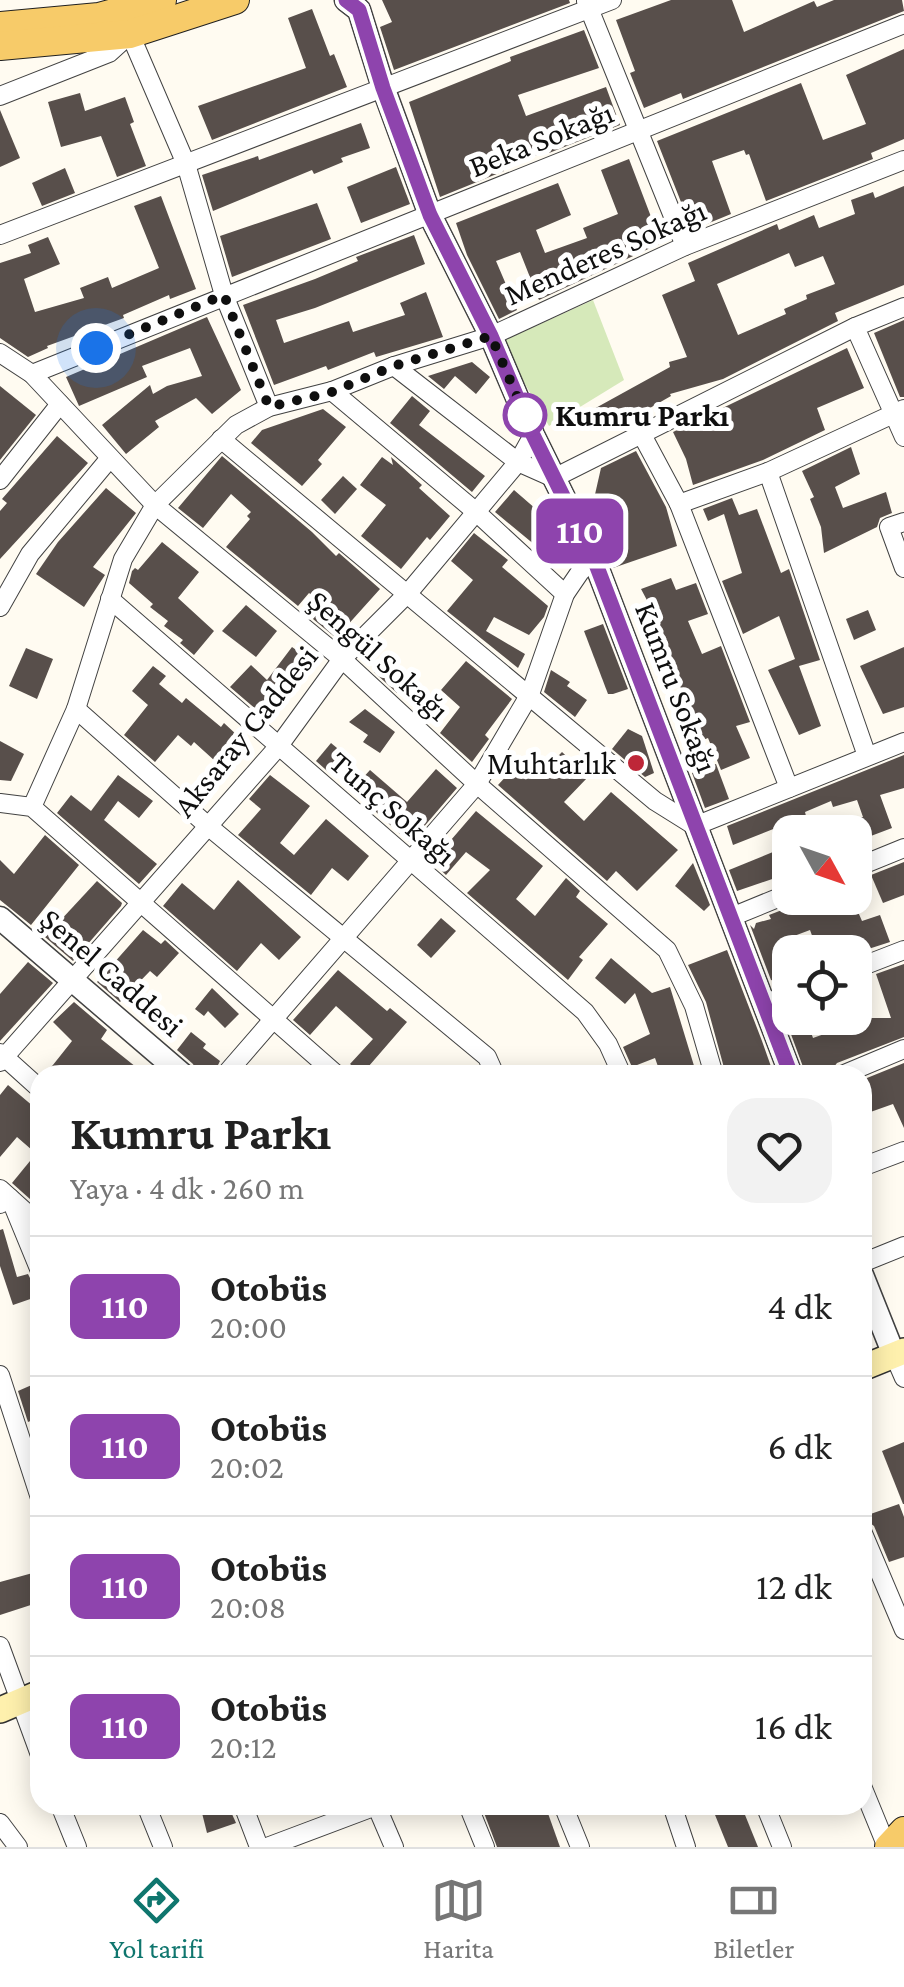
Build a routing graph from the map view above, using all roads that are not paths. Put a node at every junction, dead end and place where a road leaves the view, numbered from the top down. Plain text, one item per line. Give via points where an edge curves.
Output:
1 (162, 0) edge
2 (235, 0) edge
3 (612, 0) edge
4 (355, 3) edge
5 (587, 4) edge
6 (96, 9) edge
7 (904, 24) edge
8 (0, 26) edge
9 (130, 34) junction
10 (0, 46) edge
11 (383, 88) junction
12 (0, 96) edge
13 (639, 132) junction
14 (904, 160) edge
15 (186, 164) junction
16 (430, 215) junction
17 (0, 235) edge
18 (684, 246) junction
19 (224, 295) junction
20 (904, 308) edge
21 (854, 327) junction
22 (491, 336) junction
23 (0, 353) edge
24 (394, 366) junction
25 (32, 374) junction
26 (332, 392) junction
27 (60, 404) junction
28 (269, 407) junction
29 (899, 410) edge
30 (642, 433) junction
31 (533, 435) junction
32 (904, 437) edge
33 (221, 439) junction
34 (110, 458) junction
35 (518, 462) junction
36 (768, 472) junction
37 (554, 478) junction
38 (0, 480) edge
39 (678, 504) junction
40 (155, 505) junction
41 (475, 511) junction
42 (904, 522) edge
43 (594, 559) junction
44 (904, 568) edge
45 (409, 592) junction
46 (565, 594) junction
47 (110, 598) junction
48 (0, 608) edge
49 (342, 660) junction
50 (530, 694) junction
51 (76, 709) junction
52 (904, 742) edge
53 (278, 747) junction
54 (866, 756) junction
55 (477, 784) junction
56 (789, 788) junction
57 (0, 803) edge
58 (32, 808) junction
59 (208, 826) junction
60 (695, 826) junction
61 (904, 848) edge
62 (872, 861) edge
63 (409, 862) junction
64 (772, 900) edge
65 (142, 904) junction
66 (0, 918) edge
67 (729, 918) junction
68 (345, 938) junction
69 (904, 950) edge
70 (872, 962) edge
71 (73, 982) junction
72 (772, 1001) edge
73 (763, 1004) junction
74 (272, 1021) junction
75 (904, 1050) edge
76 (2, 1058) edge
77 (171, 1065) edge
78 (234, 1065) edge
79 (325, 1065) edge
80 (491, 1065) edge
81 (617, 1065) edge
82 (711, 1065) edge
83 (787, 1065) edge
84 (867, 1065) edge
85 (30, 1081) edge
86 (904, 1151) edge
87 (872, 1163) edge
88 (3, 1197) edge
89 (30, 1217) edge
90 (904, 1246) edge
91 (30, 1251) edge
92 (872, 1259) edge
93 (872, 1298) edge
94 (901, 1361) edge
95 (872, 1366) edge
96 (0, 1375) edge
97 (30, 1467) edge
98 (872, 1554) edge
99 (904, 1630) edge
100 (0, 1646) edge
101 (20, 1702) edge
102 (30, 1728) edge
103 (872, 1809) edge
104 (64, 1815) edge
105 (150, 1815) edge
106 (248, 1815) edge
107 (349, 1815) edge
108 (380, 1815) edge
109 (472, 1815) edge
110 (568, 1815) edge
111 (675, 1815) edge
112 (769, 1815) edge
113 (1, 1830) edge
114 (904, 1831) edge
115 (18, 1847) edge
116 (78, 1847) edge
117 (163, 1847) edge
118 (263, 1847) edge
119 (394, 1847) edge
120 (484, 1847) edge
121 (580, 1847) edge
122 (686, 1847) edge
123 (782, 1847) edge
124 (888, 1847) edge

1 - 6 main road
2 - 9 main road
3 - 5 street
4 - 11 street, Kumru Sokağı
5 - 11 street
5 - 13 street
6 - 8 main road
7 - 13 street, Beka Sokağı
9 - 10 main road
9 - 12 street via 109,54
9 - 15 street
11 - 15 street
11 - 16 street, Kumru Sokağı
13 - 16 street, Beka Sokağı
13 - 18 street
14 - 18 street, Menderes Sokağı
15 - 17 street
15 - 19 street
16 - 19 street, Beka Sokağı
16 - 22 street, Kumru Sokağı
18 - 22 street, Menderes Sokağı
19 - 25 street, Beka Sokağı
19 - 28 street
20 - 21 street
21 - 29 street
21 - 30 street
22 - 24 street, Menderes Sokağı
22 - 31 street, Kumru Sokağı
23 - 25 street, Şengül Sokağı
24 - 26 street, Menderes Sokağı
24 - 35 street
25 - 27 street, Şengül Sokağı
26 - 28 street, Menderes Sokağı
26 - 41 street
27 - 34 street, Şengül Sokağı
27 - 38 street
28 - 33 street, Menderes Sokağı
29 - 32 street
29 - 36 street
30 - 37 street
30 - 39 street
31 - 35 street, Aksaray Caddesi
31 - 37 street, Kumru Sokağı
33 - 40 street, Menderes Sokağı
33 - 45 street
34 - 40 street, Şengül Sokağı
34 - 48 street via 30,554
35 - 37 street
35 - 41 street, Aksaray Caddesi
36 - 39 street
36 - 54 street
37 - 43 street, Kumru Sokağı
39 - 56 street
40 - 47 street, Menderes Sokağı via 122,558
40 - 49 street, Şengül Sokağı
41 - 45 street, Aksaray Caddesi
41 - 46 street
42 - 44 street via 889,528
43 - 46 street
43 - 60 street, Kumru Sokağı
45 - 49 street, Aksaray Caddesi
45 - 50 street
46 - 50 street
47 - 51 street, Menderes Sokağı
47 - 53 street, Tunç Sokağı
49 - 53 street, Aksaray Caddesi
49 - 55 street, Şengül Sokağı
50 - 55 street
50 - 60 street
51 - 58 street, Menderes Sokağı
51 - 59 street
52 - 54 street
53 - 59 street, Aksaray Caddesi
53 - 63 street, Tunç Sokağı
54 - 56 street
55 - 63 street
55 - 82 street, Şengül Sokağı via 667,950 694,1006
56 - 60 street
57 - 58 street
58 - 65 street
59 - 65 street, Aksaray Caddesi
59 - 68 street
60 - 67 street, Kumru Sokağı
61 - 62 street
63 - 68 street
63 - 81 street, Tunç Sokağı via 585,1012
64 - 67 street
65 - 71 street, Aksaray Caddesi
65 - 74 street
66 - 71 street, Şenel Caddesi
67 - 73 street, Kumru Sokağı
68 - 74 street
68 - 80 street
69 - 70 street
71 - 76 street, Aksaray Caddesi
71 - 77 street, Şenel Caddesi
72 - 73 street
73 - 83 street, Kumru Sokağı
74 - 78 street
74 - 79 street
75 - 84 street
76 - 85 street
86 - 87 street
88 - 89 street
88 - 91 street
90 - 92 street
93 - 94 street
94 - 95 main road
96 - 97 street
98 - 99 street
100 - 101 street
101 - 102 street
103 - 124 street
104 - 116 street
105 - 117 street
106 - 118 street
107 - 118 street
108 - 119 street
109 - 120 street
110 - 121 street
111 - 122 street
112 - 123 street
113 - 115 street
114 - 124 main road

